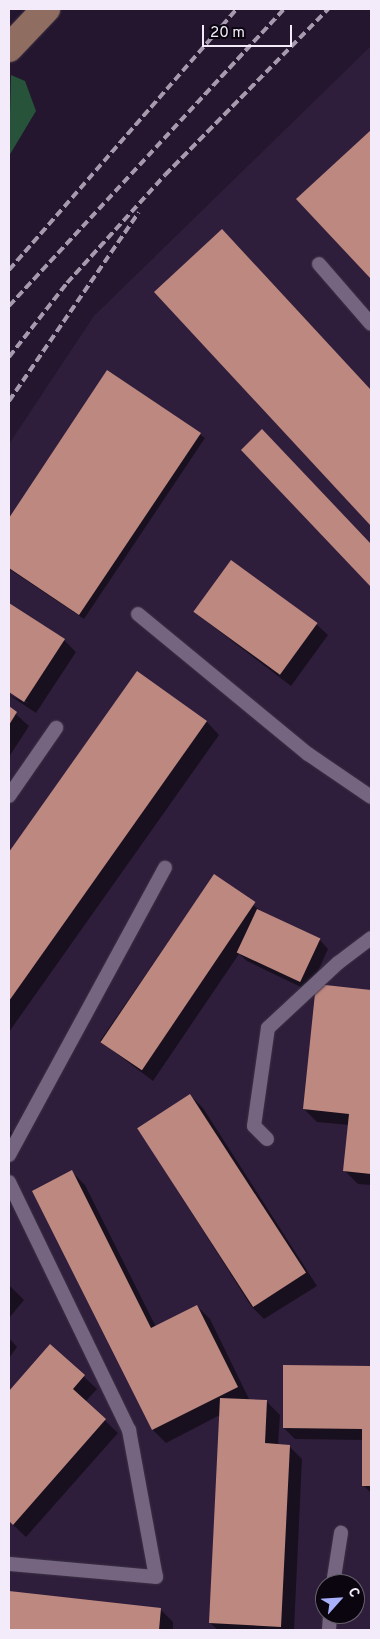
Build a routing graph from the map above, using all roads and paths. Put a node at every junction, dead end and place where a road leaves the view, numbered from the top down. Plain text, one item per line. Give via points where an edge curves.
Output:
1 (46, 9) edge
2 (9, 48) edge
3 (320, 264) dead end
4 (371, 324) edge
5 (138, 614) dead end
6 (56, 728) dead end
7 (9, 796) edge
8 (371, 797) edge
9 (165, 868) dead end
10 (371, 938) edge
11 (267, 1139) dead end
12 (9, 1156) edge
13 (9, 1182) edge
14 (340, 1533) dead end
15 (9, 1564) edge
16 (334, 1574) edge

1 - 2 street
3 - 4 lane
5 - 8 lane via 308,754
6 - 7 lane
9 - 12 lane
10 - 11 lane via 338,963 268,1028 254,1126
13 - 15 lane via 129,1430 156,1577
14 - 16 lane

